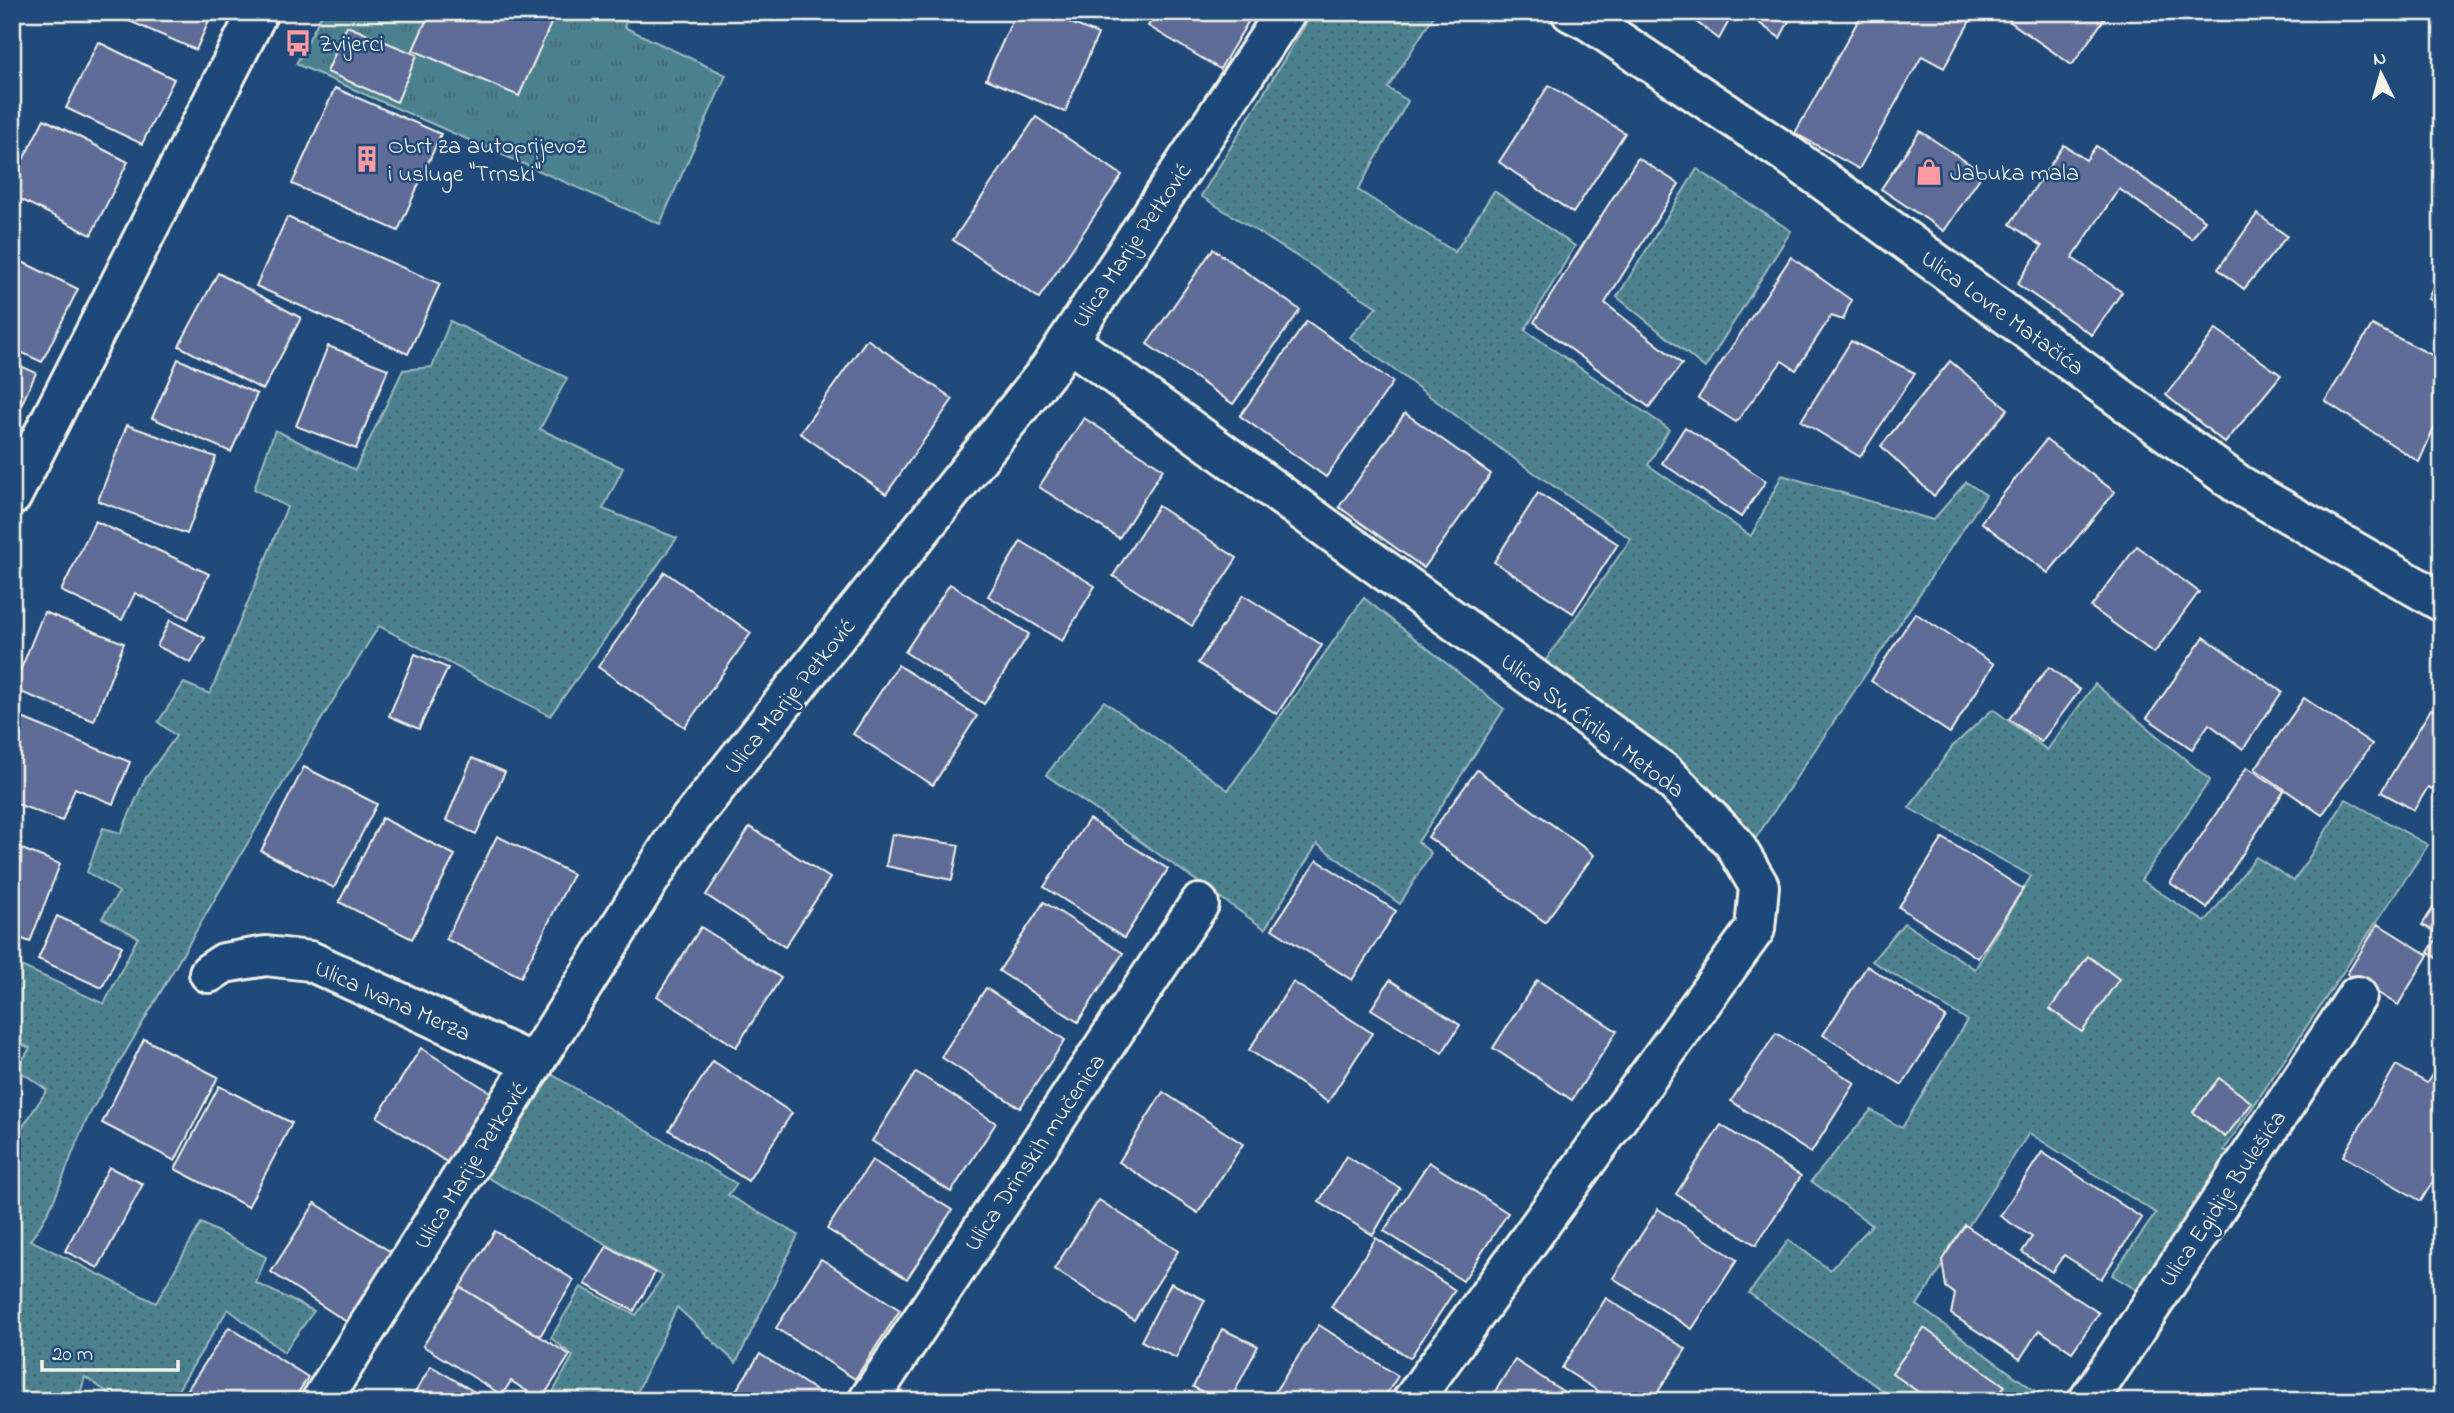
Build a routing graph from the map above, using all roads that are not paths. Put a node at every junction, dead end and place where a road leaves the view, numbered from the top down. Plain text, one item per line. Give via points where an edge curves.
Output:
1 (258, 12) edge
2 (1286, 12) edge
3 (1571, 12) edge
4 (1068, 341) junction
5 (12, 496) edge
6 (2442, 602) edge
7 (1199, 904) dead end
8 (209, 973) dead end
9 (2357, 996) dead end
10 (534, 1064) junction
11 (321, 1401) edge
12 (868, 1401) edge
13 (1412, 1401) edge
14 (2088, 1401) edge

1 - 5 street
2 - 4 street, Ulica Marije Petković
3 - 6 street, Ulica Lovre Matačića via 1786,153 2239,485
4 - 10 street, Ulica Marije Petković via 677,836
4 - 13 street, Ulica Sv. Ćirila i Metoda via 1666,774 1733,842 1759,886 1755,929
7 - 12 street, Ulica Drinskih mučenica
8 - 10 street, Ulica Ivana Merza via 224,963 266,956 310,961
9 - 14 street, Ulica Egidije Bulešića
10 - 11 street, Ulica Marije Petković

